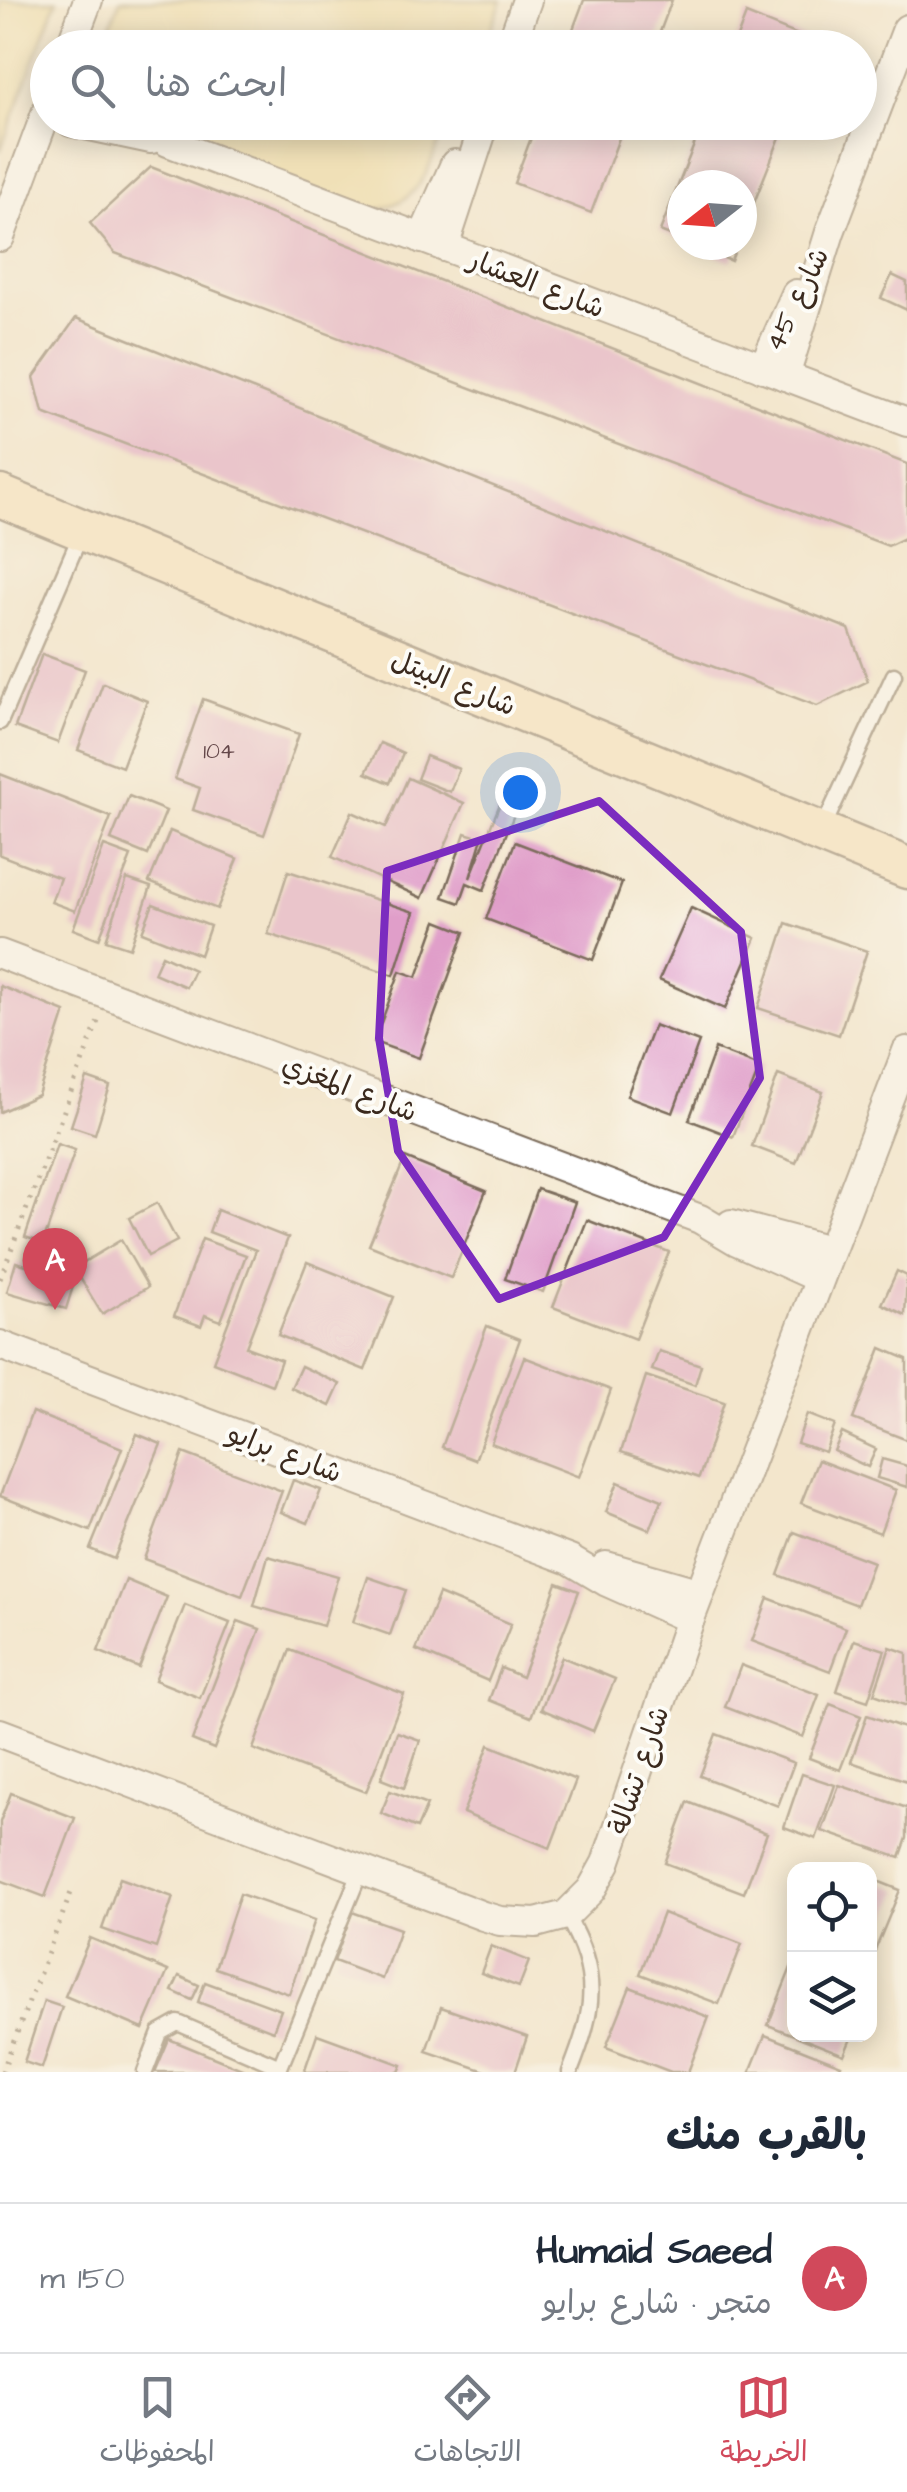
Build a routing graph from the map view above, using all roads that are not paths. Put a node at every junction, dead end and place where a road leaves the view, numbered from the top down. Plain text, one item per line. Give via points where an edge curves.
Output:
1 (88, 0) edge
2 (528, 0) edge
3 (907, 29) edge
4 (77, 30) edge
5 (517, 30) edge
6 (877, 108) edge
7 (42, 140) edge
8 (159, 140) edge
9 (165, 140) edge
10 (469, 140) edge
11 (477, 140) edge
12 (865, 140) edge
13 (168, 142) junction
14 (0, 237) edge
15 (433, 243) junction
16 (774, 372) junction
17 (907, 422) edge
18 (0, 496) edge
19 (82, 530) junction
20 (894, 674) dead end
21 (0, 722) edge
22 (821, 833) junction
23 (907, 868) edge
24 (0, 954) edge
25 (907, 1052) edge
26 (700, 1219) junction
27 (829, 1250) junction
28 (819, 1278) junction
29 (0, 1345) edge
30 (695, 1606) junction
31 (0, 1733) edge
32 (361, 1870) junction
33 (566, 1915) junction
34 (279, 2070) edge
35 (145, 2072) edge
36 (570, 2072) edge

1 - 4 street
2 - 5 street
3 - 6 street, شارع 45
7 - 14 street
8 - 13 street, شارع العشار
9 - 13 street, شارع العشار
10 - 15 street
11 - 15 street
12 - 16 street, شارع 45 via 830,232 811,261
13 - 15 street, شارع العشار
15 - 16 street, شارع العشار
16 - 17 street, شارع العشار
18 - 19 street, شارع البيتل
19 - 21 lane
19 - 22 street, شارع البيتل
20 - 22 lane
22 - 23 street, شارع البيتل
24 - 26 street, شارع المغزي
25 - 27 street, شارع تشالة
26 - 27 street, شارع المغزي
26 - 28 street, شارع المغزي
27 - 28 street, شارع تشالة
28 - 30 street, شارع تشالة
29 - 30 street, شارع برايو via 570,1560 608,1582
30 - 33 street, شارع تشالة via 606,1864 592,1890
31 - 32 street
32 - 33 street via 500,1921 536,1923
32 - 34 lane
33 - 36 lane via 592,1984 588,2025
34 - 35 lane via 178,2023 160,2033

